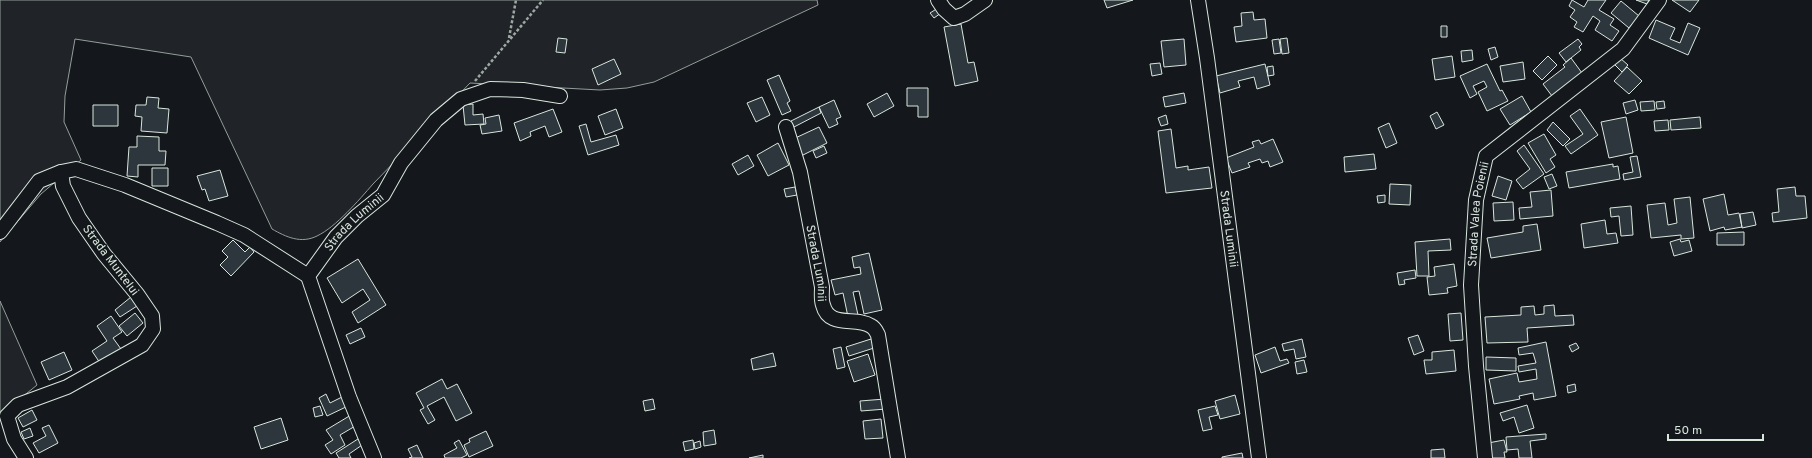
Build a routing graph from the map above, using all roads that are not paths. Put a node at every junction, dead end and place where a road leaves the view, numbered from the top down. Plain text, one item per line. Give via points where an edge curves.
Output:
1 (938, 0) edge
2 (985, 0) edge
3 (1198, 0) edge
4 (1659, 0) edge
5 (560, 96) dead end
6 (786, 127) dead end
7 (61, 172) junction
8 (0, 232) edge
9 (308, 276) junction
10 (4, 418) edge
11 (26, 458) edge
12 (374, 458) edge
13 (898, 458) edge
14 (1259, 458) edge
15 (1486, 458) edge

1 - 2 street via 954,18 965,14
3 - 14 street, Strada Luminii
4 - 15 street, Strada Valea Poienii via 1623,49 1486,156 1476,200 1471,285 1476,366
5 - 9 street, Strada Luminii via 523,90 490,89 461,99 436,120 401,163 382,195 336,237
6 - 13 street, Strada Luminii via 800,172 822,287 823,306 834,320 869,324 878,335
7 - 8 street via 39,181
7 - 9 street via 76,168 217,223 244,235
7 - 10 street, Strada Muntelui via 63,186 79,218 152,316 153,329 142,344 67,387 18,405
9 - 12 street via 348,397
10 - 11 street, Strada Muntelui

